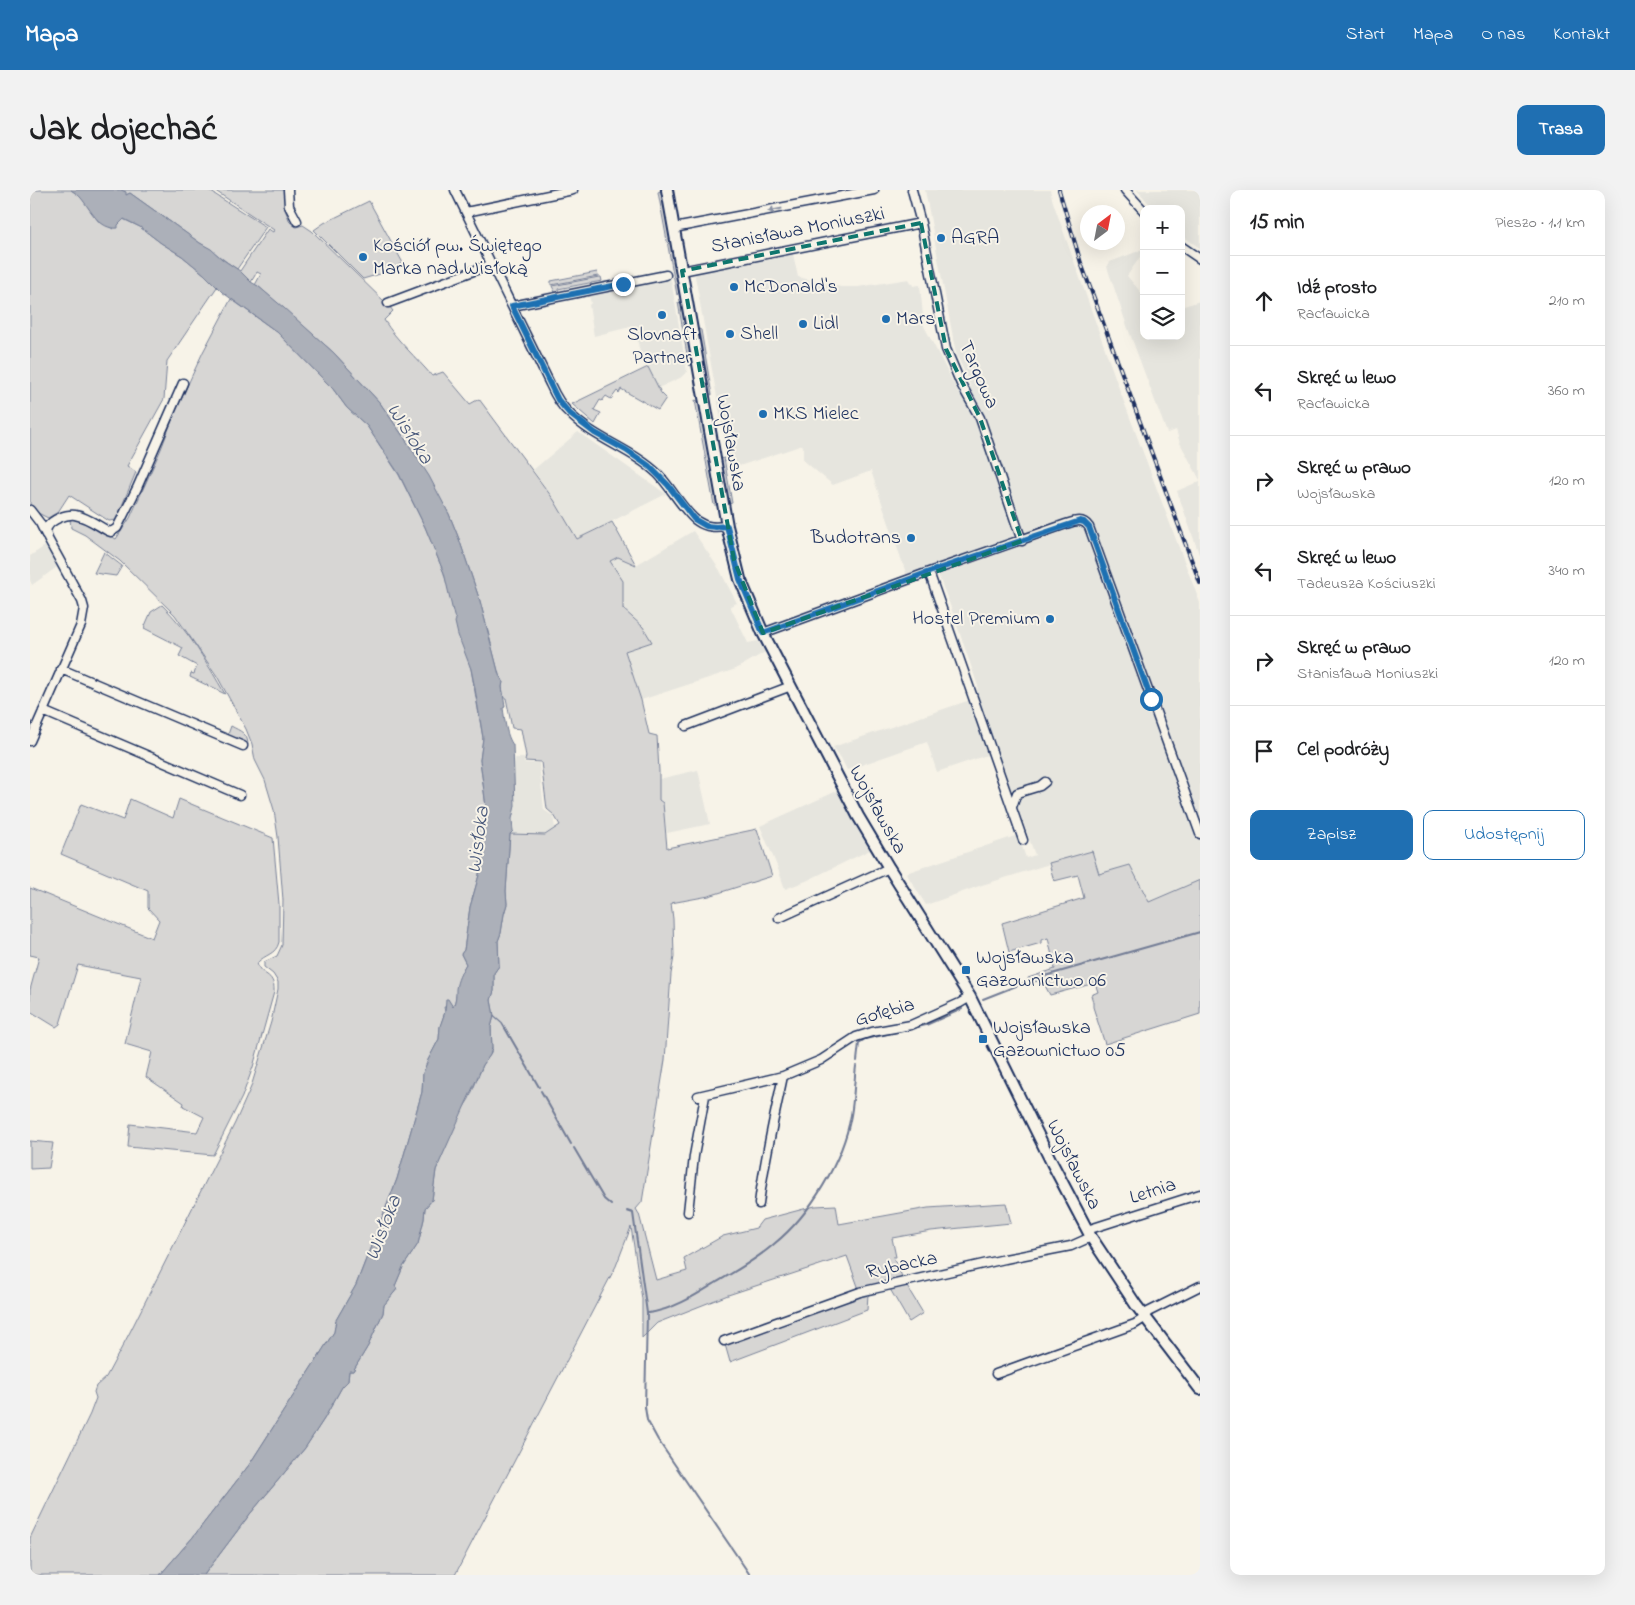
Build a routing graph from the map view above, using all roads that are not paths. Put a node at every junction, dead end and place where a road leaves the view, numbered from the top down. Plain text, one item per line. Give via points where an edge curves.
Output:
1 (288, 190) edge
2 (455, 190) edge
3 (573, 190) edge
4 (667, 190) edge
5 (874, 190) edge
6 (912, 190) edge
7 (1125, 190) edge
8 (1140, 207) edge
9 (466, 212) junction
10 (297, 222) dead end
11 (921, 224) junction
12 (674, 228) junction
13 (1185, 249) edge
14 (1200, 259) edge
15 (492, 264) junction
16 (682, 272) junction
17 (666, 275) dead end
18 (388, 303) dead end
19 (512, 306) junction
20 (183, 383) dead end
21 (30, 510) edge
22 (44, 525) junction
23 (727, 526) junction
24 (1022, 540) junction
25 (929, 572) junction
26 (763, 633) junction
27 (61, 669) junction
28 (791, 686) junction
29 (43, 711) junction
30 (686, 726) dead end
31 (30, 741) edge
32 (243, 746) dead end
33 (1045, 782) dead end
34 (240, 795) dead end
35 (1012, 807) junction
36 (1200, 834) edge
37 (1023, 840) dead end
38 (889, 868) junction
39 (779, 918) dead end
40 (970, 997) junction
41 (784, 1076) junction
42 (1200, 1194) edge
43 (759, 1204) dead end
44 (688, 1212) dead end
45 (1089, 1234) junction
46 (1200, 1286) edge
47 (1145, 1316) junction
48 (724, 1341) dead end
49 (996, 1374) dead end
50 (1200, 1389) edge

1 - 10 street via 289,206
2 - 9 street
3 - 9 street
4 - 12 street, Wojsławska
5 -> 12 street
6 - 11 street, Targowa
7 - 8 street
9 - 15 street
11 - 16 street, Stanisława Moniuszki
11 - 24 street, Targowa via 946,349 980,418
12 - 16 street, Wojsławska
13 - 14 street
15 - 18 street
15 - 19 street
16 - 23 street, Wojsławska
17 - 19 street
19 - 23 street via 558,400 570,414 649,466 694,519 706,526
20 - 22 street via 117,528 108,531 73,515
21 - 22 street
22 - 27 street via 48,540 78,591 84,608 81,625
23 - 26 street, Wojsławska via 740,579
24 - 25 street
24 - 36 street via 1077,521 1089,527
25 - 26 street
25 - 35 street
26 - 28 street, Wojsławska
27 - 29 street
27 - 32 street
28 - 30 street
28 - 38 street, Wojsławska via 858,816
29 - 31 street
29 - 34 street
33 - 35 street via 1017,793
35 - 37 street
38 - 39 street
38 - 40 street, Wojsławska
40 - 41 street, Gołębia via 911,1024 856,1038 821,1060
40 - 45 street, Wojsławska
41 - 43 street via 768,1141
41 - 44 street, Gołębia via 702,1096
42 - 45 street, Letnia
45 - 47 street, Wojsławska
45 - 48 street, Rybacka via 1071,1246 860,1292
46 - 47 street
47 - 49 street via 1135,1324
47 - 50 street, Wojsławska

